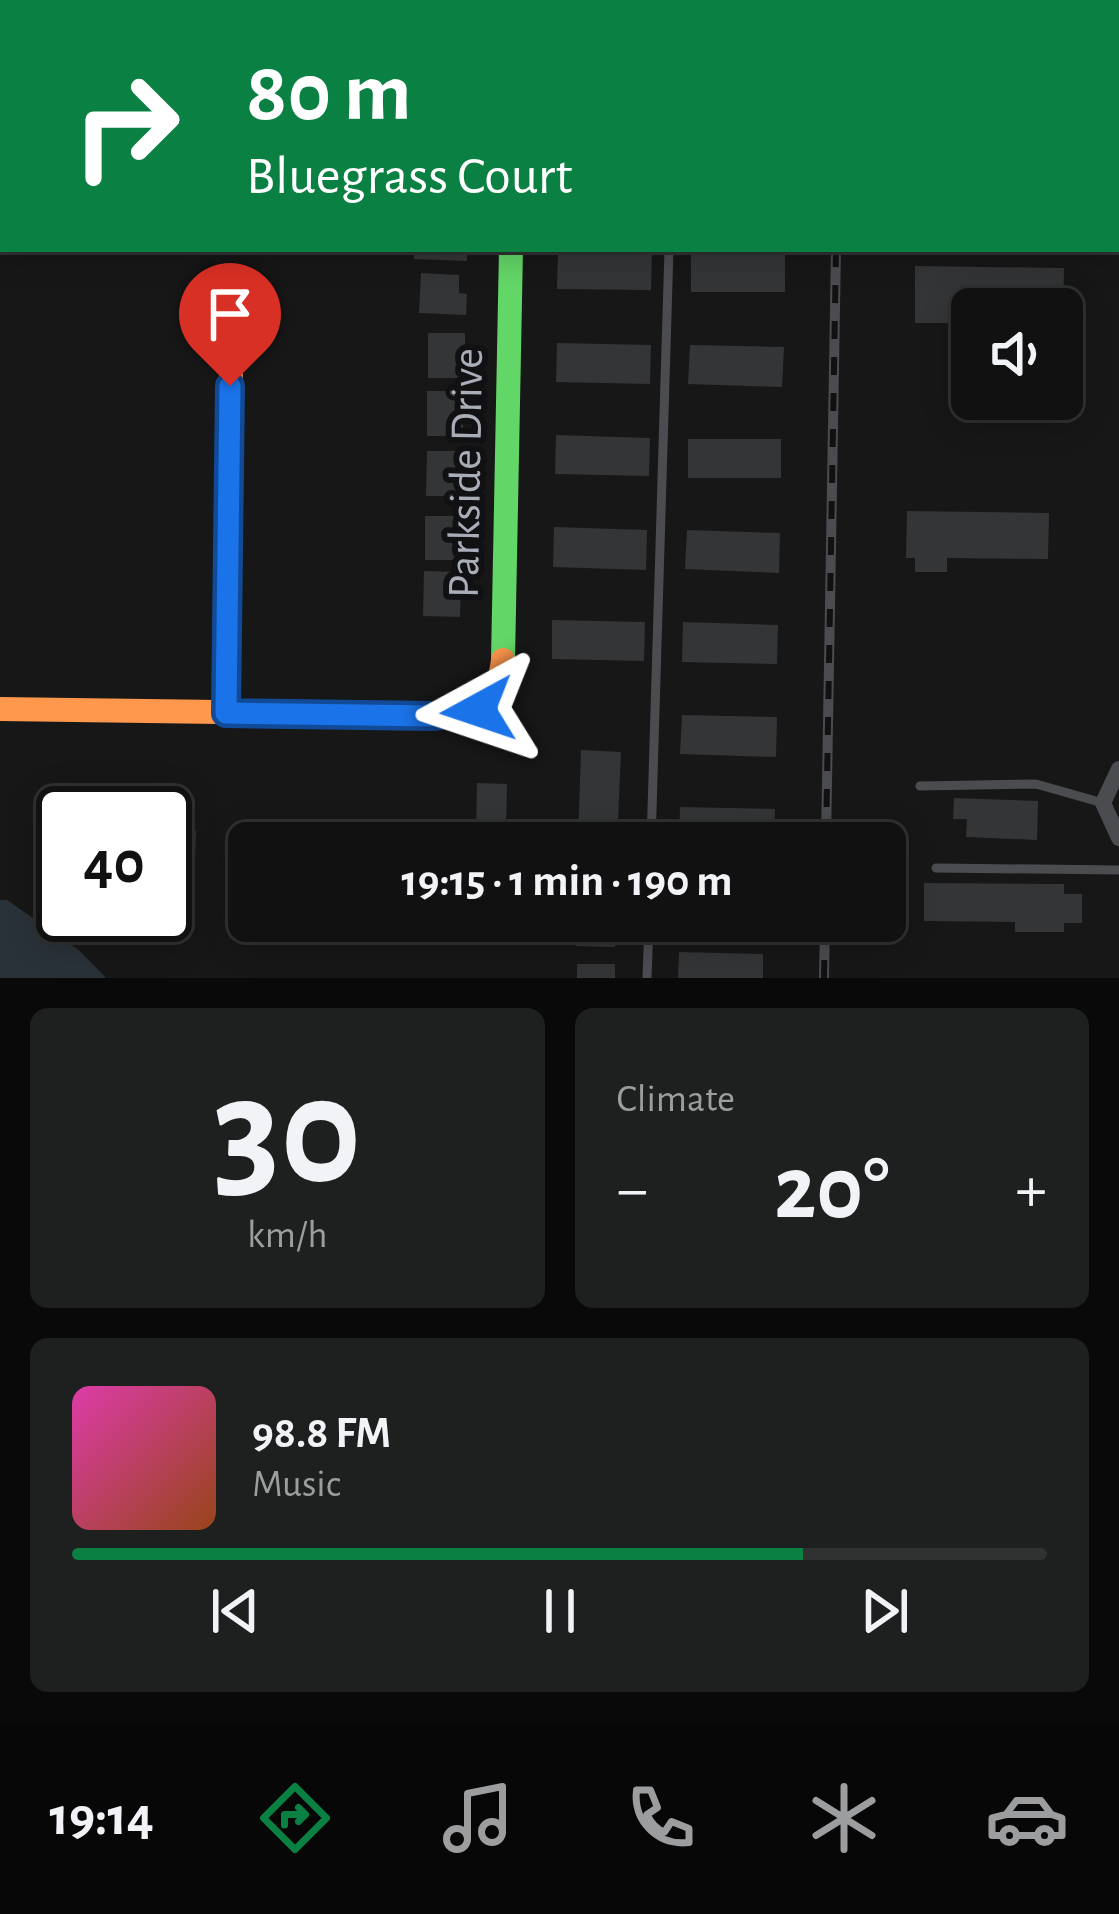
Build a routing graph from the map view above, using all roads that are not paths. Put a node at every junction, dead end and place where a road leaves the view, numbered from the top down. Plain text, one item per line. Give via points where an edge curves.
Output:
1 (511, 252) edge
2 (669, 252) edge
3 (232, 301) dead end
4 (0, 709) edge
5 (226, 713) junction
6 (1119, 770) edge
7 (920, 786) dead end
8 (1111, 801) edge
9 (652, 822) edge
10 (1119, 838) edge
11 (936, 868) dead end
12 (1119, 870) edge
13 (648, 942) edge
14 (647, 978) edge

1 - 5 street, Parkside Drive via 503,665 492,697 466,715
2 - 9 lane
3 - 5 street
4 - 5 street
6 - 8 street
7 - 8 lane via 1036,784
8 - 10 street
11 - 12 lane
13 - 14 lane

